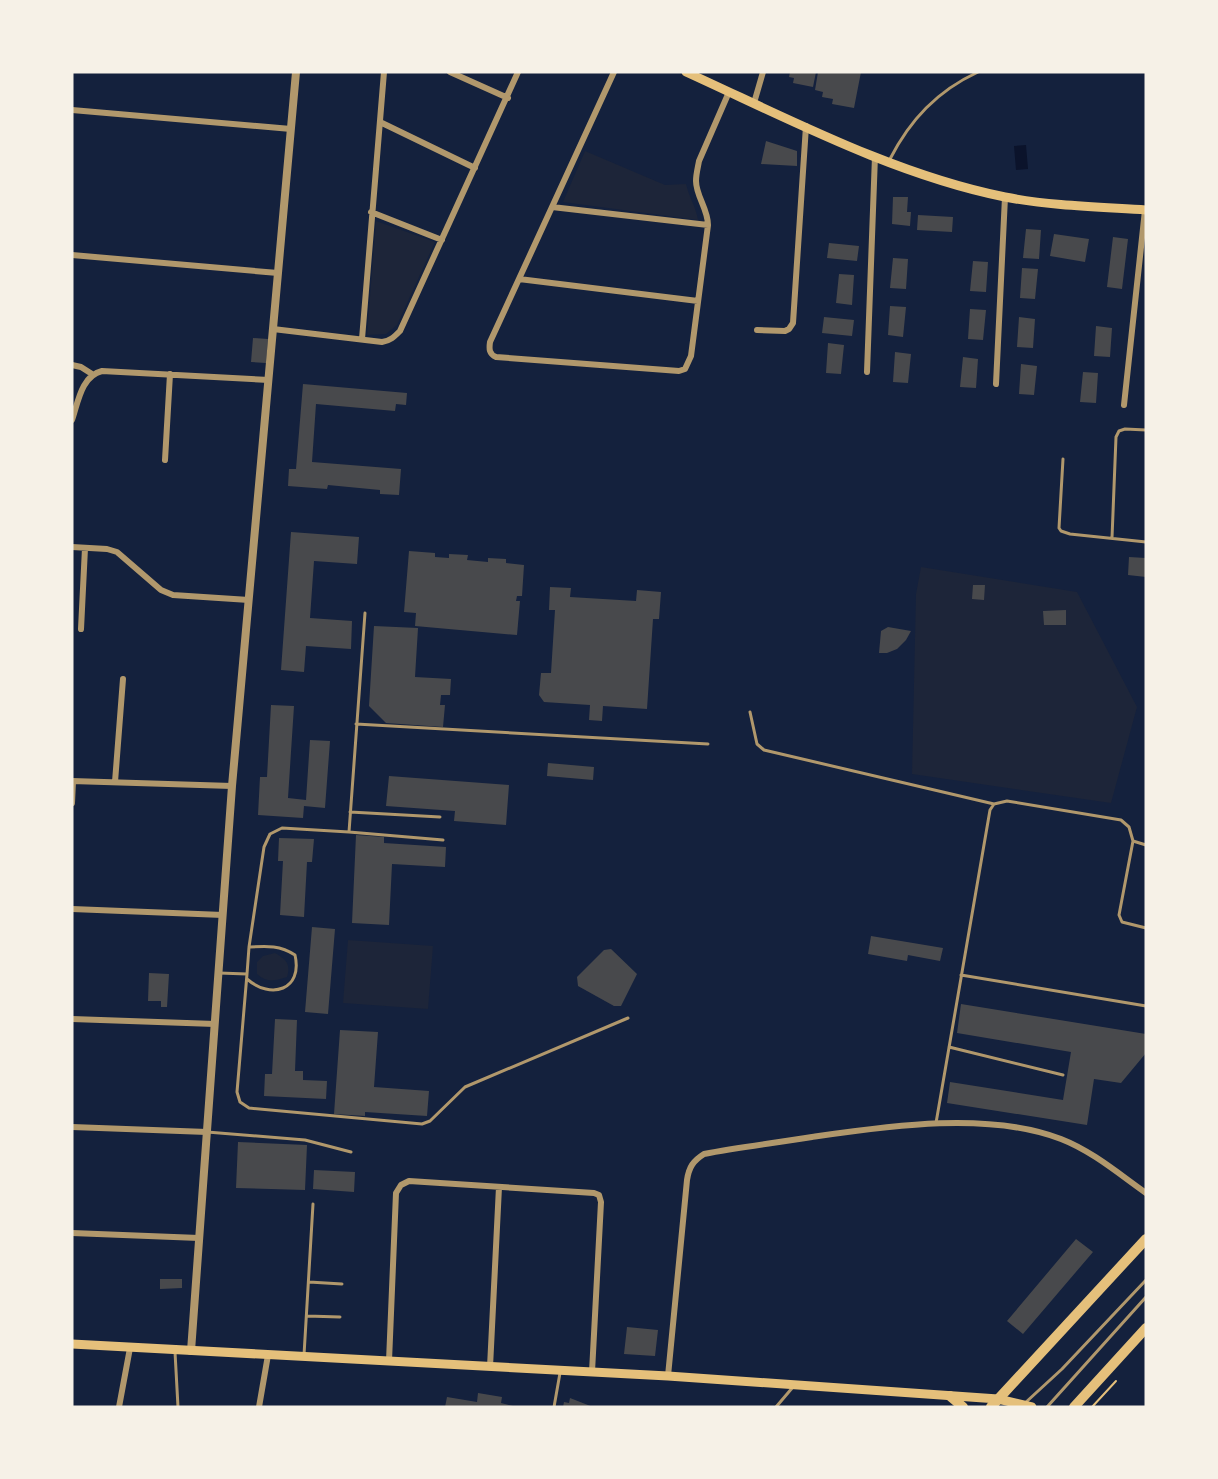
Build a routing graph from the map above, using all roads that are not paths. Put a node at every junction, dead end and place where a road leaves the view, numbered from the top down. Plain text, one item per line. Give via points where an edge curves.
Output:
1 (297, 72) edge
2 (384, 72) edge
3 (450, 72) edge
4 (518, 72) edge
5 (614, 72) edge
6 (686, 72) edge
7 (763, 72) edge
8 (978, 72) edge
9 (729, 92) junction
10 (508, 98) junction
11 (754, 103) junction
12 (72, 110) edge
13 (380, 122) junction
14 (806, 126) junction
15 (291, 129) junction
16 (875, 156) junction
17 (889, 162) junction
18 (475, 168) junction
19 (1005, 197) junction
20 (552, 207) junction
21 (1146, 210) edge
22 (371, 212) junction
23 (708, 225) junction
24 (442, 240) junction
25 (72, 255) edge
26 (278, 273) junction
27 (519, 279) junction
28 (698, 301) junction
29 (273, 329) junction
30 (757, 330) dead end
31 (362, 339) junction
32 (72, 365) edge
33 (867, 372) dead end
34 (92, 374) junction
35 (170, 374) junction
36 (269, 380) junction
37 (996, 384) dead end
38 (1124, 405) dead end
39 (72, 420) edge
40 (1146, 430) edge
41 (1063, 459) dead end
42 (165, 460) dead end
43 (1112, 538) junction
44 (1146, 543) edge
45 (72, 548) edge
46 (85, 548) junction
47 (249, 600) junction
48 (365, 613) dead end
49 (81, 629) dead end
50 (123, 679) dead end
51 (750, 712) dead end
52 (357, 724) junction
53 (708, 744) dead end
54 (72, 781) edge
55 (115, 782) junction
56 (232, 786) junction
57 (72, 803) edge
58 (994, 804) junction
59 (350, 812) junction
60 (440, 817) dead end
61 (349, 832) junction
62 (443, 840) dead end
63 (1134, 841) junction
64 (1146, 845) edge
65 (72, 909) edge
66 (223, 915) junction
67 (1146, 928) edge
68 (249, 947) junction
69 (218, 972) junction
70 (248, 974) junction
71 (962, 975) junction
72 (247, 979) junction
73 (1146, 1006) edge
74 (628, 1018) dead end
75 (72, 1019) edge
76 (215, 1024) junction
77 (949, 1047) junction
78 (1064, 1075) dead end
79 (936, 1124) junction
80 (72, 1127) edge
81 (207, 1132) junction
82 (351, 1152) dead end
83 (499, 1187) junction
84 (1146, 1193) edge
85 (313, 1204) dead end
86 (72, 1233) edge
87 (199, 1238) junction
88 (1146, 1239) edge
89 (1146, 1280) edge
90 (309, 1282) junction
91 (342, 1284) dead end
92 (1146, 1297) edge
93 (307, 1316) junction
94 (340, 1317) dead end
95 (1146, 1328) edge
96 (72, 1344) edge
97 (130, 1348) junction
98 (175, 1350) junction
99 (191, 1351) junction
100 (268, 1355) junction
101 (304, 1357) junction
102 (389, 1361) junction
103 (490, 1367) junction
104 (560, 1371) junction
105 (592, 1372) junction
106 (668, 1376) junction
107 (794, 1385) junction
108 (950, 1396) junction
109 (994, 1403) edge
110 (1026, 1406) edge
111 (118, 1407) edge
112 (178, 1407) edge
113 (259, 1407) edge
114 (554, 1407) edge
115 (776, 1407) edge
116 (963, 1407) edge
117 (1047, 1407) edge
118 (1074, 1407) edge

1 - 15 street
2 - 13 street
3 - 10 street
4 - 10 street
5 - 20 street
6 - 9 main road
7 - 11 street
8 - 17 lane via 915,117
9 - 11 main road
9 - 23 street via 699,161 695,183
10 - 18 street
11 - 14 main road
12 - 15 street
13 - 18 street
13 - 22 street
14 - 16 main road
14 - 30 street via 793,323 785,331
15 - 26 street
16 - 17 main road
16 - 33 street
17 - 19 main road
18 - 24 street
19 - 21 main road
19 - 37 street
20 - 23 street
20 - 27 street
21 - 38 street
22 - 24 street
22 - 31 street
23 - 28 street
24 - 31 street via 400,331 388,341
25 - 26 street
26 - 29 street
27 - 28 street
27 - 28 street via 490,342 489,351 501,358 679,371 688,365
29 - 31 street
29 - 36 street
32 - 34 street
34 - 35 street via 106,370
34 - 39 street via 84,384
35 - 36 street
35 - 42 street
36 - 47 street
40 - 43 lane via 1125,429 1116,437
41 - 43 lane via 1059,528 1070,534
43 - 44 lane
45 - 46 street
46 - 47 street via 117,552 166,593
46 - 49 street
47 - 56 street
48 - 52 lane
50 - 55 street
51 - 58 lane via 757,744 764,750
52 - 53 lane
52 - 59 lane
54 - 55 street
54 - 57 street
55 - 56 street
56 - 66 street
58 - 63 lane via 1007,801 1121,820 1129,827
58 - 71 lane
59 - 60 lane
59 - 61 lane
61 - 62 lane
61 - 68 lane via 282,828 270,834 264,847
63 - 64 lane
63 - 67 lane via 1119,915 1122,922
65 - 66 street
66 - 69 street
68 - 70 lane
68 - 72 lane via 285,948 295,955 297,966 293,981 285,988 268,991
69 - 70 lane
69 - 76 street
70 - 72 lane
71 - 73 lane
71 - 77 lane
72 - 74 lane via 237,1092 240,1102 249,1108 422,1124 465,1087
75 - 76 street
76 - 81 street
77 - 78 lane
77 - 79 lane
79 - 84 street via 974,1124 1047,1134 1087,1151
79 - 106 street via 792,1140 704,1154 695,1160 687,1180
80 - 81 street
81 - 82 lane via 305,1140
81 - 87 street
83 - 102 street via 409,1181 400,1185 396,1193
83 - 103 street
83 - 105 street via 594,1192 598,1196
85 - 90 lane
86 - 87 street
87 - 99 street
88 - 109 main road
89 - 110 lane
90 - 91 lane
90 - 93 lane
92 - 117 lane
93 - 94 lane
93 - 101 lane
95 - 118 main road
96 - 97 main road
97 - 98 main road
97 - 111 street
98 - 99 main road
98 - 112 lane
99 - 100 main road
100 - 101 main road
100 - 113 street
101 - 102 main road
102 - 103 main road
103 - 104 main road
104 - 105 main road
104 - 114 lane
105 - 106 main road
106 - 107 main road
107 - 108 main road
107 - 115 lane
108 - 109 main road
108 - 116 main road
109 - 110 main road

